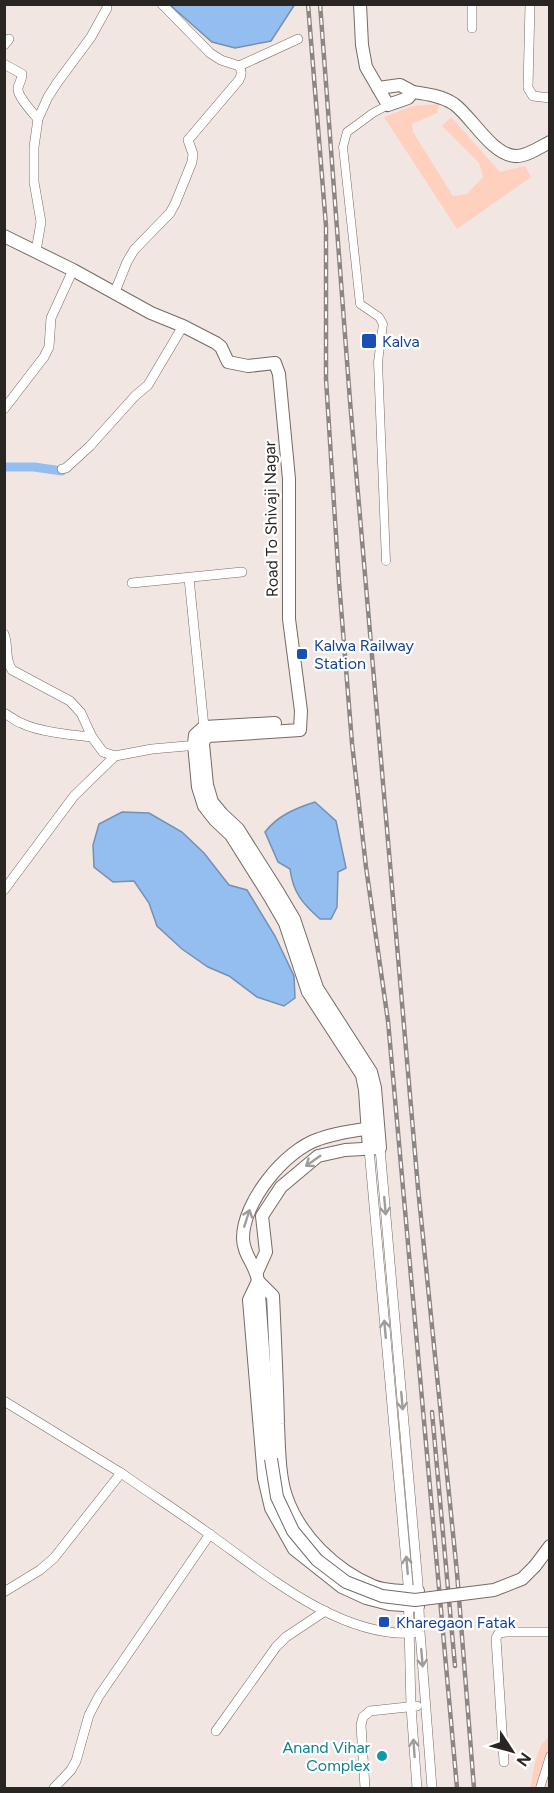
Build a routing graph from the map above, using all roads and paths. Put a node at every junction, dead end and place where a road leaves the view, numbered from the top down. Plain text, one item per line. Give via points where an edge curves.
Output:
1 (162, 4) edge
2 (360, 4) edge
3 (472, 4) edge
4 (530, 4) edge
5 (107, 8) dead end
6 (472, 28) dead end
7 (298, 39) dead end
8 (4, 64) edge
9 (238, 66) junction
10 (378, 88) junction
11 (413, 92) junction
12 (549, 98) edge
13 (388, 105) junction
14 (38, 119) junction
15 (549, 142) edge
16 (4, 236) edge
17 (36, 251) junction
18 (73, 270) junction
19 (114, 294) junction
20 (183, 326) junction
21 (4, 409) edge
22 (62, 470) dead end
23 (386, 561) dead end
24 (242, 572) dead end
25 (189, 578) junction
26 (132, 583) dead end
27 (4, 634) edge
28 (4, 713) edge
29 (92, 737) junction
30 (202, 738) junction
31 (115, 756) junction
32 (4, 890) edge
33 (373, 1129) junction
34 (374, 1149) junction
35 (258, 1276) junction
36 (4, 1401) edge
37 (121, 1473) junction
38 (210, 1534) junction
39 (549, 1546) edge
40 (408, 1591) junction
41 (4, 1592) edge
42 (408, 1605) junction
43 (325, 1611) junction
44 (420, 1632) junction
45 (549, 1632) edge
46 (409, 1633) junction
47 (426, 1705) junction
48 (411, 1707) junction
49 (216, 1731) dead end
50 (549, 1756) edge
51 (504, 1762) dead end
52 (54, 1788) edge
53 (365, 1788) edge
54 (417, 1788) edge
55 (432, 1788) edge
56 (540, 1788) edge

1 - 9 street via 210,53
2 - 10 street via 366,67
3 - 6 street
4 - 12 street via 528,88 533,96
5 - 14 street via 48,97
7 - 9 street
8 - 14 street via 22,74 19,94
9 - 19 street via 239,80 188,140 192,162 175,204 134,250
10 - 11 street via 400,84
10 - 13 street
11 - 13 street via 408,98
11 - 15 street via 454,105 500,150 509,154 523,155
13 - 23 street via 347,132 343,147 360,304 383,324 378,362
14 - 17 street via 34,182 41,222
16 - 17 street, Road To Shivaji Nagar
17 - 18 street, Road To Shivaji Nagar
18 - 19 street, Road To Shivaji Nagar
18 - 21 street via 51,318 49,347
19 - 20 street, Road To Shivaji Nagar
20 - 22 street via 148,385
20 - 30 street, Road To Shivaji Nagar via 216,343 228,362 248,366 275,363 279,374 289,479 288,619 301,711 299,726
24 - 25 street
25 - 26 street
25 - 30 street
27 - 29 street via 12,670 70,701 81,713
28 - 29 street via 22,724
29 - 31 street via 103,752
30 - 31 street
30 - 33 street via 212,802 238,829 294,919 317,988 358,1060 371,1072 375,1088
31 - 32 street via 74,796
33 - 34 street
35 -> 33 street via 245,1253 243,1239 246,1217 263,1185 295,1151 310,1143
34 -> 35 street via 318,1156 281,1186 262,1216 266,1252
34 - 40 street
35 - 39 street, bridge via 277,1497 293,1531 317,1560 346,1582 382,1596 416,1600 494,1590 522,1579
35 - 40 street via 273,1296 280,1459 286,1496 302,1529 348,1573 374,1587
35 - 42 street via 249,1300 264,1478 272,1508 294,1549 342,1587 366,1598
36 - 37 street
37 - 38 street
37 - 41 street via 54,1558
38 - 43 street via 269,1578
38 - 52 street via 99,1696 89,1715 76,1761
40 - 42 street
40 - 42 street
42 - 44 street
42 - 46 street
43 - 46 street via 371,1629
43 - 49 street via 276,1647
44 - 46 street
44 -> 47 street
45 - 51 street via 506,1632 496,1638
46 - 48 street
47 - 48 street
47 - 55 street
48 - 53 street via 370,1711 363,1716
54 -> 48 street
50 - 56 street

